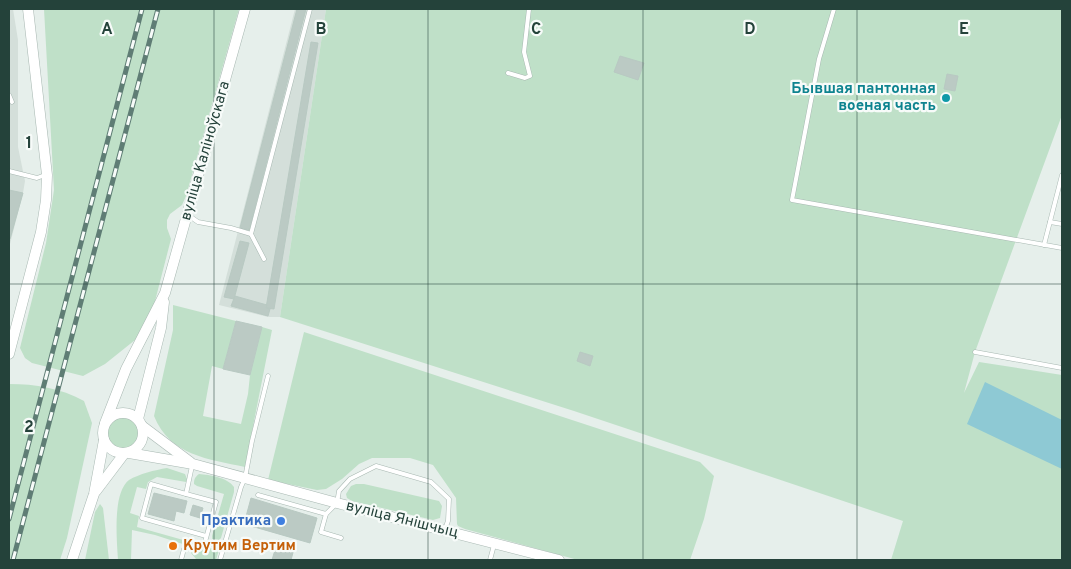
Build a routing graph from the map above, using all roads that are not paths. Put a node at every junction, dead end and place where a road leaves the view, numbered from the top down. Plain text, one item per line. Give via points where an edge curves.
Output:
1 (28, 9) edge
2 (246, 9) edge
3 (310, 9) edge
4 (529, 9) edge
5 (834, 9) edge
6 (508, 74) dead end
7 (9, 95) edge
8 (12, 102) dead end
9 (9, 171) edge
10 (47, 175) junction
11 (1062, 175) edge
12 (188, 215) junction
13 (1050, 222) junction
14 (1062, 224) edge
15 (251, 234) junction
16 (1044, 245) junction
17 (1062, 248) edge
18 (264, 260) dead end
19 (165, 293) junction
20 (975, 352) dead end
21 (9, 354) edge
22 (1062, 368) edge
23 (268, 376) dead end
24 (140, 422) junction
25 (105, 424) junction
26 (104, 440) junction
27 (127, 453) junction
28 (193, 464) junction
29 (245, 478) junction
30 (94, 494) junction
31 (186, 494) junction
32 (258, 495) dead end
33 (336, 503) junction
34 (326, 514) junction
35 (444, 531) junction
36 (206, 536) junction
37 (341, 538) dead end
38 (494, 543) junction
39 (223, 547) junction
40 (184, 549) dead end
41 (181, 559) edge
42 (72, 560) edge
43 (188, 560) edge
44 (220, 560) edge
45 (490, 560) edge
46 (559, 560) edge

1 - 10 street
2 - 12 street, вуліца Каліноўскага
3 - 15 lane
4 - 6 lane via 524,52 530,76
5 - 16 lane via 819,59 792,200
7 - 8 lane
9 - 10 lane via 36,178
10 - 21 street via 41,232
11 - 13 lane
12 - 15 lane via 198,222
12 - 19 street, вуліца Каліноўскага
13 - 14 lane
13 - 16 lane
15 - 18 lane
16 - 17 lane
19 - 24 street, вуліца Каліноўскага via 161,328
19 - 25 street, вуліца Каліноўскага via 126,369
20 - 22 lane
23 - 29 lane
24 - 25 street via 129,414 118,414
24 - 27 street, вуліца Каліноўскага via 144,433 141,443
24 - 28 street
25 - 26 street, вуліца Каліноўскага
26 - 27 street via 110,449
26 - 30 street, вуліца Каліноўскага
27 - 28 street, вуліца Янішчыц
27 - 30 street, вуліца Каліноўскага
28 - 29 street, вуліца Янішчыц
28 - 31 lane
29 - 33 street, вуліца Янішчыц
29 - 39 lane
30 - 42 street
31 - 36 lane via 216,502
31 - 36 lane via 152,484 142,518
32 - 34 lane
33 - 34 lane
33 - 35 street, вуліца Янішчыц
33 - 35 lane via 339,491 350,479 376,466 431,482 449,499
34 - 37 lane via 321,532
35 - 38 street, вуліца Янішчыц
36 - 39 lane via 205,542
38 - 45 lane
38 - 46 street, вуліца Янішчыц
39 - 44 lane
40 - 41 lane
41 - 43 lane

